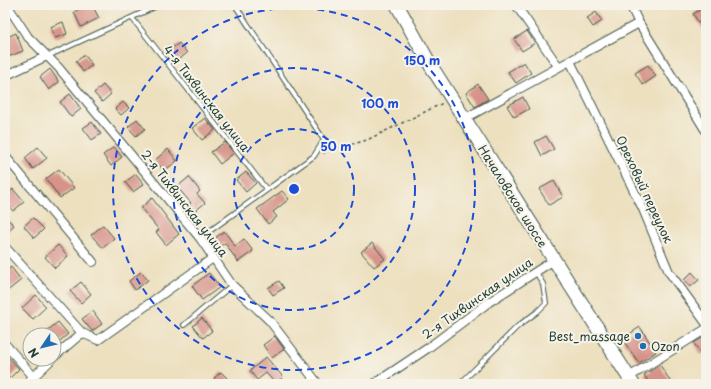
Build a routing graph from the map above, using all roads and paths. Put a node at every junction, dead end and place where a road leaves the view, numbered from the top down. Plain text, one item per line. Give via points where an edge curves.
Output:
1 (7, 5) edge
2 (159, 5) edge
3 (235, 5) edge
4 (397, 5) edge
5 (516, 5) edge
6 (630, 5) edge
7 (132, 18) junction
8 (639, 23) junction
9 (47, 56) junction
10 (570, 61) junction
11 (558, 66) junction
12 (5, 76) edge
13 (452, 99) junction
14 (464, 119) junction
15 (706, 130) edge
16 (5, 156) edge
17 (314, 156) junction
18 (267, 190) junction
19 (200, 238) junction
20 (5, 247) edge
21 (213, 258) junction
22 (554, 260) junction
23 (93, 262) dead end
24 (535, 271) junction
25 (232, 285) junction
26 (706, 323) edge
27 (184, 325) dead end
28 (706, 329) edge
29 (82, 333) junction
30 (5, 344) edge
31 (62, 350) edge
32 (43, 367) edge
33 (33, 376) junction
34 (631, 380) edge
35 (26, 384) edge
36 (318, 384) edge
37 (374, 384) edge
38 (460, 384) edge

1 - 9 street, 2-я Тихвинская улица via 28,37
2 - 7 lane
3 - 17 lane via 324,140
4 - 13 main road, Началовское шоссе
5 - 11 street
6 - 8 street
7 - 9 lane
7 - 18 lane, 4-я Тихвинская улица
8 - 10 street
8 - 15 street
9 - 12 street
9 - 19 street, 2-я Тихвинская улица
10 - 11 street
10 - 26 street, Ореховый переулок via 643,209 669,272
11 - 14 street
13 - 14 main road, Началовское шоссе
13 - 17 path via 367,140
14 - 22 main road, Началовское шоссе
16 - 23 street
17 - 18 lane
18 - 19 lane
19 - 21 street, 2-я Тихвинская улица
20 - 29 street
21 - 25 street, 2-я Тихвинская улица
21 - 29 street via 98,340
22 - 24 street, 2-я Тихвинская улица
22 - 34 main road, Началовское шоссе
24 - 37 street, 2-я Тихвинская улица
24 - 38 lane via 543,284 546,303 518,326
25 - 27 lane
25 - 36 street, 2-я Тихвинская улица via 270,321
28 - 34 street
29 - 31 street
30 - 33 street
32 - 33 street
33 - 35 street

